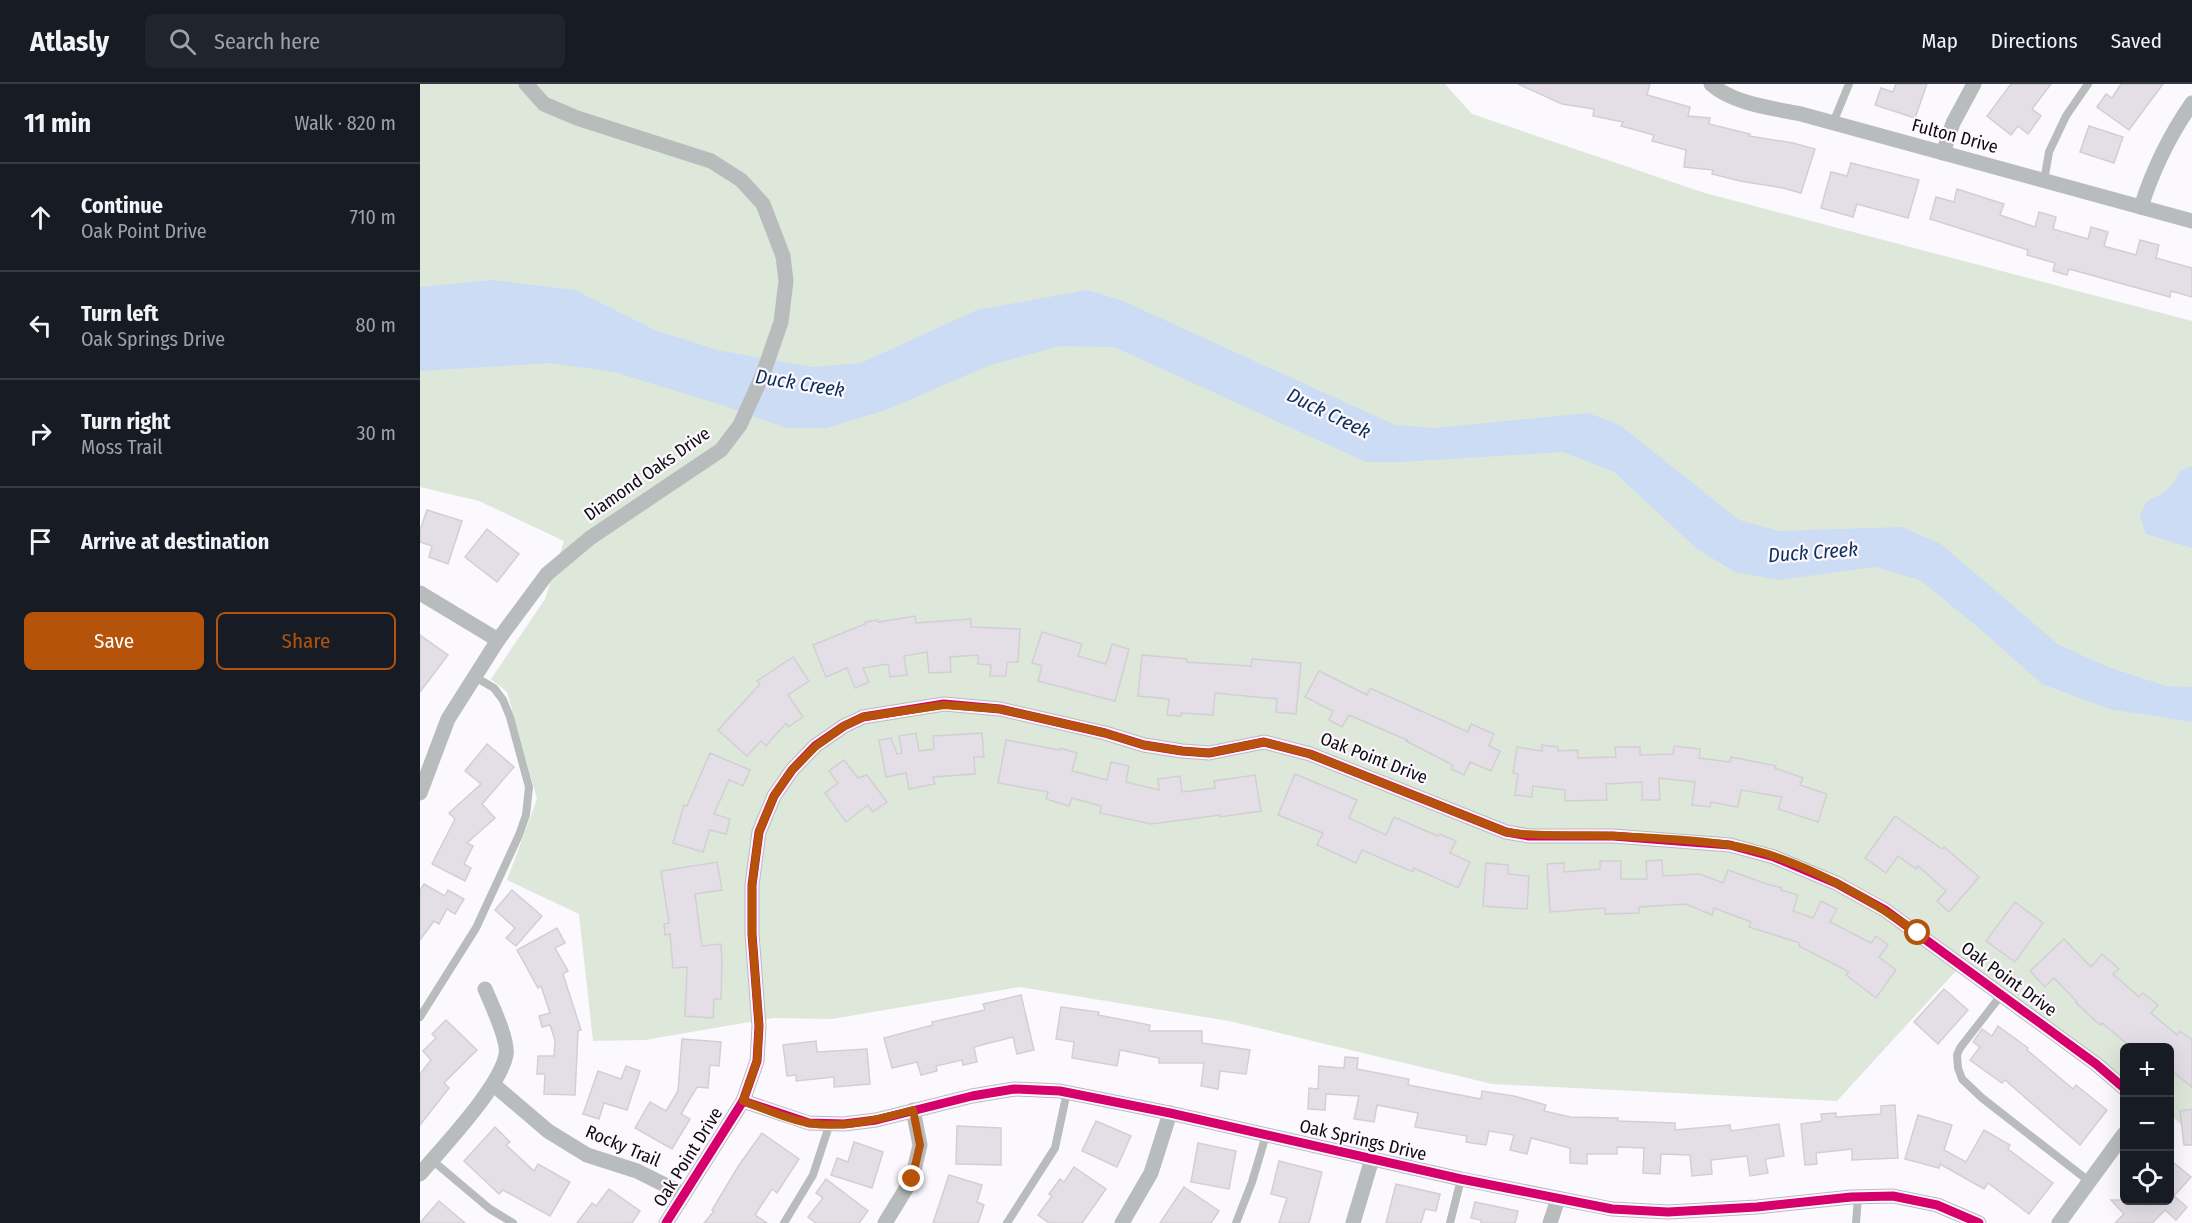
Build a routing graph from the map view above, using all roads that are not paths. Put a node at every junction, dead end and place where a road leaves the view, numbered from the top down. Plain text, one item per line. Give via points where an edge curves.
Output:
1 (526, 84) edge
2 (1711, 84) edge
3 (1849, 84) edge
4 (1974, 84) edge
5 (2088, 84) edge
6 (2192, 103) edge
7 (1833, 123) junction
8 (1943, 153) junction
9 (2044, 181) junction
10 (2141, 207) junction
11 (2192, 221) edge
12 (420, 593) edge
13 (498, 640) junction
14 (475, 676) junction
15 (420, 793) edge
16 (485, 988) dead end
17 (2002, 994) junction
18 (420, 1017) edge
19 (494, 1084) junction
20 (2120, 1085) edge
21 (1067, 1092) junction
22 (743, 1101) junction
23 (913, 1110) junction
24 (1170, 1113) junction
25 (830, 1124) junction
26 (1266, 1135) junction
27 (2120, 1140) edge
28 (432, 1160) junction
29 (1372, 1160) junction
30 (420, 1174) edge
31 (1461, 1179) junction
32 (2090, 1182) junction
33 (683, 1194) junction
34 (1858, 1197) junction
35 (1558, 1199) junction
36 (1757, 1207) junction
37 (1655, 1217) edge
38 (513, 1223) edge
39 (666, 1223) edge
40 (784, 1223) edge
41 (885, 1223) edge
42 (1007, 1223) edge
43 (1122, 1223) edge
44 (1236, 1223) edge
45 (1353, 1223) edge
46 (1450, 1223) edge
47 (1550, 1223) edge
48 (1756, 1223) edge
49 (1856, 1223) edge
50 (1979, 1223) edge
51 (2059, 1223) edge

1 - 13 street, Diamond Oaks Drive via 544,104 711,161 741,180 763,204 783,256 786,282 781,322 763,374 740,425 721,450 590,538 548,574
2 - 7 street, Fulton Drive via 1734,98
3 - 7 lane
4 - 8 street via 1953,123
5 - 9 lane via 2066,116 2049,152
6 - 10 street via 2165,145
7 - 8 street, Fulton Drive
8 - 9 street, Fulton Drive
9 - 10 street, Fulton Drive
10 - 11 street, Fulton Drive
12 - 13 street
13 - 14 street, Diamond Oaks Drive
14 - 15 street, Diamond Oaks Drive via 448,719
14 - 18 lane via 494,688 506,708 529,787 526,815 476,928
16 - 19 street via 507,1053
17 - 20 street, Oak Point Drive
17 - 22 street, Oak Point Drive via 1885,910 1836,883 1774,857 1730,845 1681,840 1506,832 1310,754 1264,742 1209,753 1182,751 1000,709 944,705 863,717 844,726 792,770 774,796 759,832 752,885 759,1026 757,1061
17 - 32 lane via 1960,1048 1957,1055 1962,1078
19 - 28 street
19 - 33 street, Rocky Trail via 548,1131 587,1155 637,1171
21 - 23 street, Oak Springs Drive via 1014,1089
21 - 24 street, Oak Springs Drive
21 - 42 lane via 1055,1148
22 - 25 street, Oak Springs Drive via 808,1123
22 - 33 street, Oak Point Drive
23 - 25 street, Oak Springs Drive via 876,1120
23 - 41 street via 920,1145 912,1179
24 - 26 street, Oak Springs Drive
24 - 43 street via 1150,1173
25 - 40 lane via 813,1175
26 - 29 street, Oak Springs Drive
26 - 44 lane
27 - 32 street
28 - 30 street
28 - 38 lane via 490,1209
29 - 31 street, Oak Springs Drive
29 - 45 street
31 - 35 street, Oak Springs Drive
31 - 46 lane
32 - 51 street
33 - 39 street, Oak Point Drive
34 - 36 street, Oak Springs Drive
34 - 49 lane
34 - 50 street, Oak Springs Drive via 1893,1196 1937,1205
35 - 37 street, Oak Springs Drive
35 - 47 street
36 - 37 street, Oak Springs Drive
36 - 48 street

